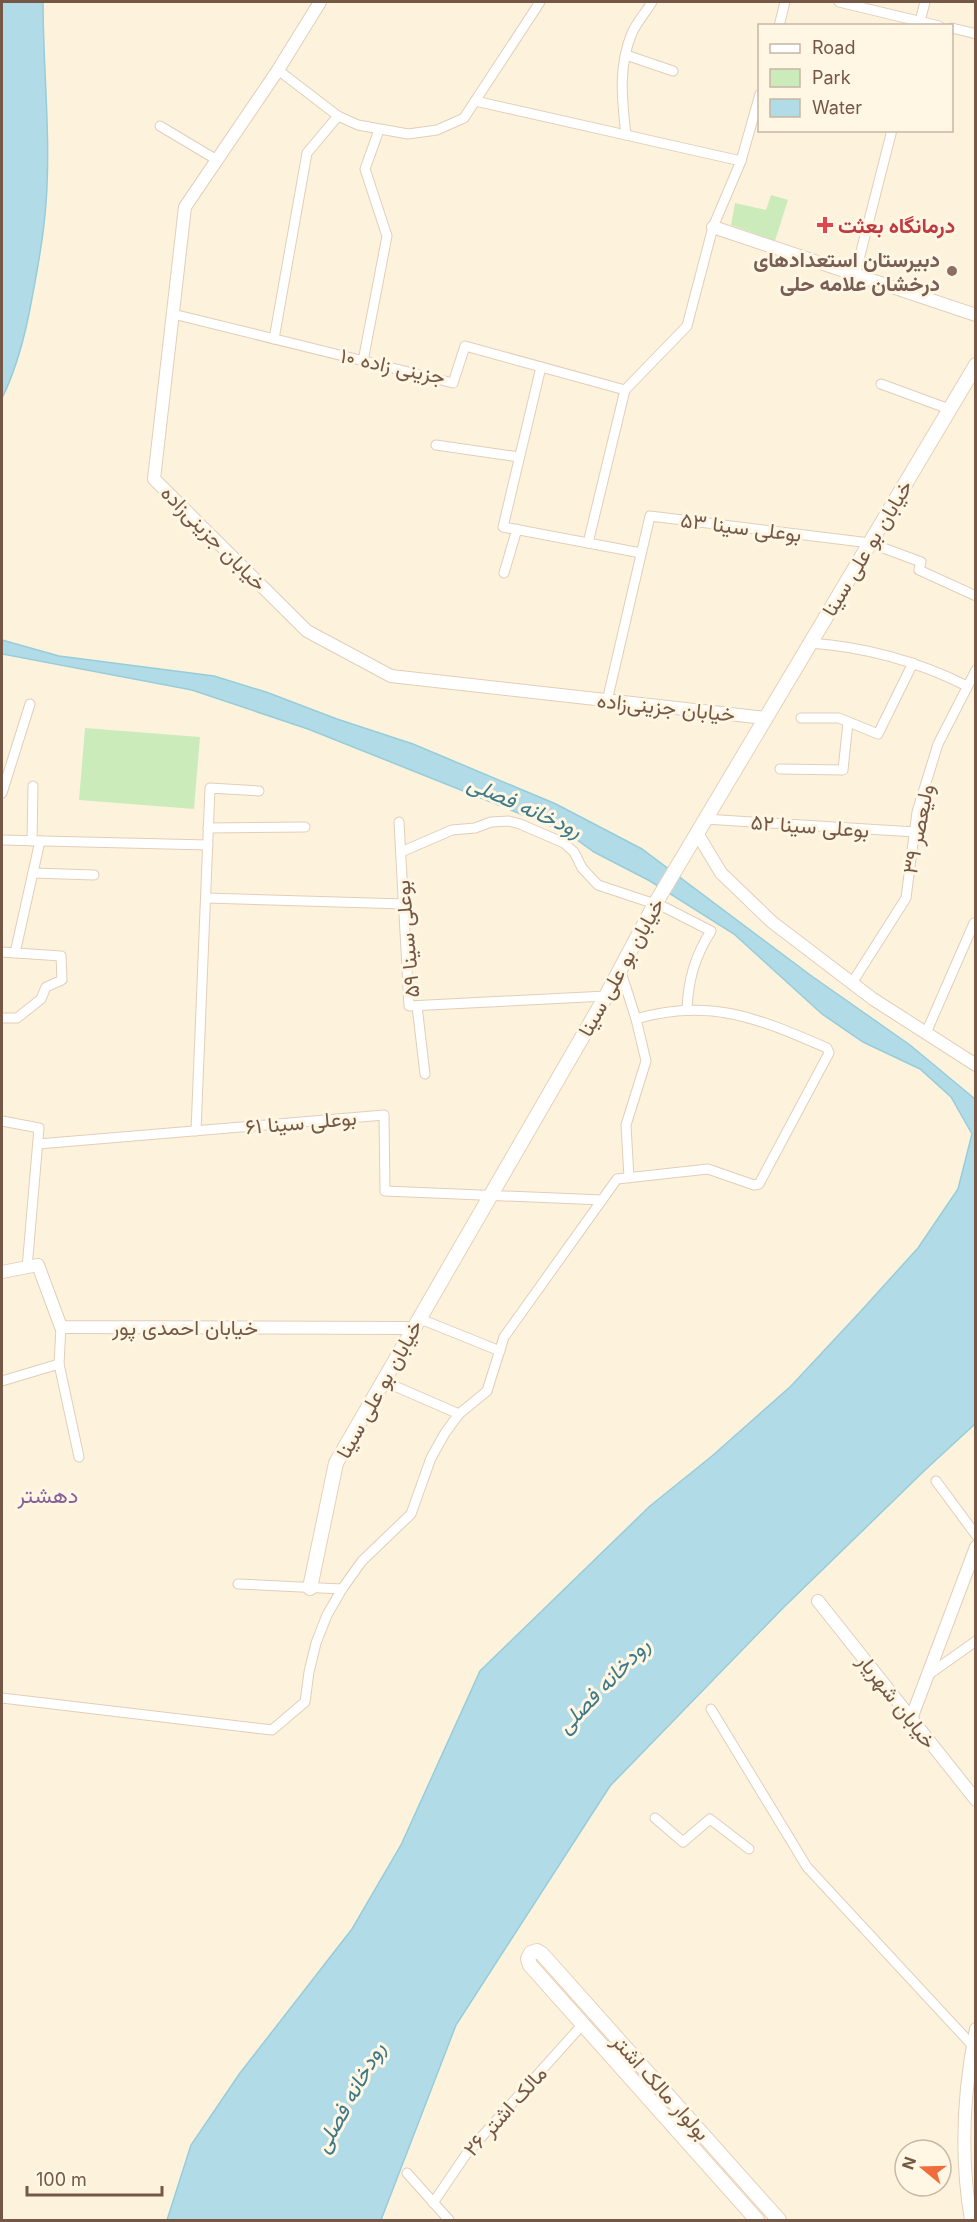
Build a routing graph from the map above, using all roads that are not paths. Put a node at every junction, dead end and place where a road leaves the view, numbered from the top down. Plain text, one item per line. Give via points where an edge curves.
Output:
1 (321, 2) edge
2 (540, 2) edge
3 (652, 2) edge
4 (785, 2) edge
5 (839, 2) edge
6 (926, 2) edge
7 (920, 23) edge
8 (780, 24) edge
9 (953, 28) edge
10 (975, 34) edge
11 (626, 55) junction
12 (278, 70) junction
13 (673, 71) dead end
14 (758, 98) edge
15 (475, 101) junction
16 (338, 116) junction
17 (160, 126) dead end
18 (379, 130) junction
19 (891, 132) edge
20 (626, 135) junction
21 (217, 160) junction
22 (741, 160) junction
23 (713, 227) junction
24 (855, 274) junction
25 (173, 314) junction
26 (975, 315) edge
27 (274, 339) junction
28 (363, 360) junction
29 (975, 365) edge
30 (541, 367) junction
31 (881, 384) dead end
32 (624, 390) junction
33 (949, 409) junction
34 (436, 445) dead end
35 (519, 457) junction
36 (517, 530) junction
37 (588, 543) junction
38 (870, 543) junction
39 (641, 553) junction
40 (504, 573) dead end
41 (975, 596) edge
42 (810, 643) junction
43 (913, 663) junction
44 (975, 670) edge
45 (967, 686) junction
46 (607, 701) junction
47 (30, 704) dead end
48 (765, 718) junction
49 (801, 718) dead end
50 (848, 722) junction
51 (780, 769) dead end
52 (33, 786) dead end
53 (259, 790) dead end
54 (2, 793) edge
55 (705, 819) junction
56 (399, 822) dead end
57 (305, 827) dead end
58 (208, 828) junction
59 (915, 832) junction
60 (697, 833) junction
61 (2, 840) edge
62 (36, 841) junction
63 (208, 845) junction
64 (401, 852) junction
65 (33, 873) junction
66 (94, 875) dead end
67 (206, 898) junction
68 (404, 904) junction
69 (655, 904) junction
70 (974, 923) dead end
71 (2, 952) edge
72 (15, 953) junction
73 (620, 969) junction
74 (852, 983) junction
75 (606, 996) junction
76 (417, 1006) junction
77 (687, 1010) junction
78 (2, 1018) edge
79 (636, 1019) junction
80 (926, 1033) junction
81 (975, 1065) edge
82 (425, 1074) dead end
83 (2, 1121) edge
84 (196, 1131) junction
85 (38, 1144) junction
86 (629, 1178) junction
87 (490, 1197) junction
88 (602, 1200) junction
89 (27, 1268) junction
90 (2, 1272) edge
91 (415, 1323) junction
92 (61, 1327) junction
93 (500, 1351) junction
94 (58, 1364) junction
95 (2, 1381) edge
96 (383, 1381) junction
97 (459, 1414) junction
98 (79, 1457) dead end
99 (936, 1481) dead end
100 (975, 1535) edge
101 (975, 1547) edge
102 (238, 1584) dead end
103 (310, 1588) junction
104 (342, 1589) junction
105 (818, 1601) dead end
106 (975, 1641) edge
107 (928, 1675) junction
108 (2, 1698) edge
109 (711, 1709) dead end
110 (911, 1719) junction
111 (975, 1800) edge
112 (655, 1818) dead end
113 (749, 1848) dead end
114 (583, 2024) junction
115 (975, 2029) edge
116 (972, 2045) junction
117 (972, 2072) edge
118 (407, 2173) dead end
119 (751, 2189) junction
120 (739, 2200) junction
121 (434, 2203) junction
122 (449, 2220) edge
123 (757, 2220) edge
124 (779, 2220) edge
125 (971, 2220) edge

1 - 12 street, خیابان جزینی‌زاده
2 - 15 street
3 - 11 street via 632,32
4 - 8 street
5 - 7 street
6 - 7 street
9 - 10 street
11 - 13 street
11 - 20 street via 621,85
12 - 16 street
12 - 21 street, خیابان جزینی‌زاده
14 - 22 street
15 - 18 street via 464,118 437,130 408,134
15 - 20 street
16 - 18 street
16 - 27 street via 307,153
17 - 21 street
18 - 28 street via 365,169 387,236
19 - 24 street
20 - 22 street
21 - 25 street, خیابان جزینی‌زاده via 185,207
22 - 23 street
23 - 24 street
23 - 32 street via 687,326
24 - 26 street
25 - 27 street, جزینی زاده ۱۰
25 - 46 street, خیابان جزینی‌زاده via 154,479 307,632 391,676
27 - 28 street, جزینی زاده ۱۰
28 - 30 street, جزینی زاده ۱۰ via 453,383 465,346
29 - 33 main road, خیابان بو علی سینا
30 - 32 street, جزینی زاده ۱۰
30 - 35 street
31 - 33 street
32 - 37 street
33 - 38 main road, خیابان بو علی سینا
34 - 35 street
35 - 36 street via 503,527
36 - 37 street
36 - 40 street
37 - 39 street
38 - 39 street, بوعلی سینا ۵۳ via 650,516
38 - 41 street via 921,562 919,570
38 - 42 main road, خیابان بو علی سینا
39 - 46 street
42 - 43 street via 870,650
42 - 48 main road, خیابان بو علی سینا
43 - 45 street
43 - 50 street via 878,734
44 - 45 street, ولیعصر ۳۹
45 - 59 street, ولیعصر ۳۹ via 938,744 917,812
46 - 48 street, خیابان جزینی‌زاده
47 - 54 street
48 - 55 main road, خیابان بو علی سینا
49 - 50 street via 839,718
50 - 51 street via 843,770
52 - 62 street
53 - 58 street via 210,788
55 - 59 street, بوعلی سینا ۵۲
55 - 60 main road, خیابان بو علی سینا
56 - 64 street, بوعلی سینا ۵۹
57 - 58 street
58 - 63 street
59 - 74 street, ولیعصر ۳۹ via 906,898
60 - 69 main road, خیابان بو علی سینا
60 - 74 street via 721,873 772,922
61 - 62 street
62 - 63 street
62 - 65 street
63 - 67 street
64 - 68 street, بوعلی سینا ۵۹
64 - 69 street via 452,830 509,821 564,843 598,885
65 - 66 street
65 - 72 street
67 - 68 street
67 - 84 street
68 - 76 street, بوعلی سینا ۵۹ via 409,1006
69 - 73 main road, خیابان بو علی سینا
69 - 77 street via 711,931 692,968
70 - 80 street
71 - 72 street
72 - 78 street via 61,956 62,980 46,987 41,999 17,1018
73 - 75 main road, خیابان بو علی سینا
73 - 79 street
74 - 80 street
75 - 76 street, بوعلی سینا ۵۹
75 - 87 main road, خیابان بو علی سینا
76 - 82 street
77 - 79 street
77 - 86 street via 717,1011 761,1020 826,1048 829,1053 759,1184 708,1169
79 - 86 street via 646,1061 626,1125
80 - 81 street
83 - 85 street via 39,1128
84 - 85 street, بوعلی سینا ۶۱
84 - 87 street, بوعلی سینا ۶۱ via 384,1115 385,1191
85 - 89 street
86 - 88 street via 617,1179
87 - 88 street
87 - 91 main road, خیابان بو علی سینا
88 - 93 street via 504,1337
89 - 90 street
89 - 92 street via 38,1265
91 - 92 street, خیابان احمدی پور
91 - 93 street
91 - 96 main road, خیابان بو علی سینا
92 - 94 street
93 - 97 street via 487,1391
94 - 95 street
94 - 98 street
96 - 97 street
96 - 103 main road, خیابان بو علی سینا via 336,1462
97 - 104 street via 430,1458 411,1514 362,1561
99 - 100 street
101 - 107 street
102 - 103 street
103 - 104 street
104 - 108 street via 316,1643 304,1702 272,1730
105 - 110 street, خیابان شهریار
106 - 107 street
107 - 110 street
109 - 116 street via 807,1867
110 - 111 street, خیابان شهریار
112 - 113 street via 683,1842 710,1819
114 - 119 main road, بولوار مالک اشتر via 530,1965 531,1953 542,1954
114 - 120 main road, بولوار مالک اشتر
114 - 121 street, مالک اشتر ۲۶ via 467,2152
115 - 116 street
116 - 117 street
117 - 125 street via 963,2132
118 - 121 street
119 - 120 main road
119 - 124 main road, بولوار مالک اشتر
120 - 123 main road, بولوار مالک اشتر
121 - 122 street

